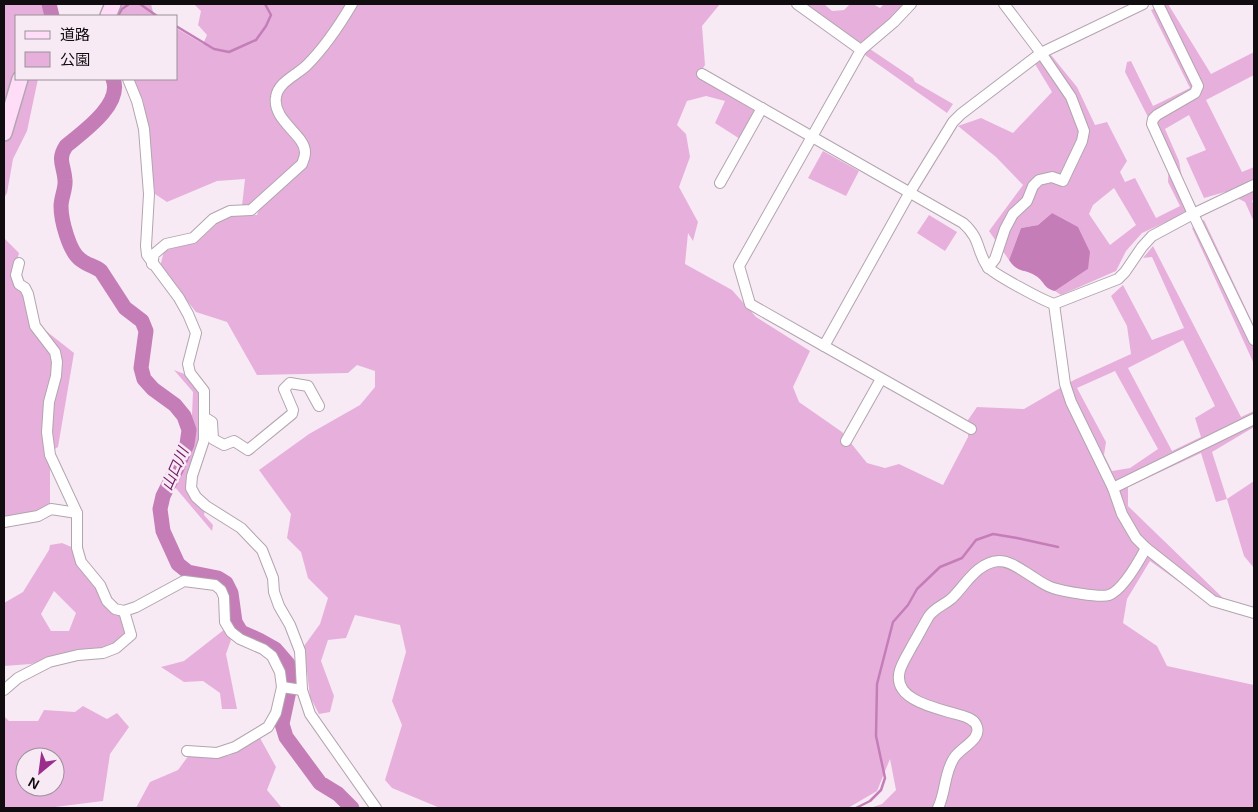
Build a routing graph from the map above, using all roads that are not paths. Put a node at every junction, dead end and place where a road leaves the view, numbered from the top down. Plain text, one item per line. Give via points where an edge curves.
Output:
1 (352, 4) edge
2 (796, 4) edge
3 (911, 4) edge
4 (1004, 4) edge
5 (1143, 4) edge
6 (1158, 4) edge
7 (861, 50) junction
8 (1041, 53) junction
9 (702, 74) dead end
10 (20, 80) edge
11 (128, 80) edge
12 (762, 108) junction
13 (4, 133) edge
14 (811, 138) junction
15 (720, 184) dead end
16 (1254, 185) edge
17 (910, 192) junction
18 (1193, 214) junction
19 (19, 263) dead end
20 (152, 264) junction
21 (988, 268) junction
22 (1054, 304) junction
23 (1254, 340) edge
24 (824, 346) junction
25 (881, 379) junction
26 (319, 406) dead end
27 (204, 418) junction
28 (1254, 419) edge
29 (971, 429) dead end
30 (846, 441) dead end
31 (1113, 488) junction
32 (77, 513) junction
33 (4, 522) edge
34 (1146, 548) junction
35 (124, 611) junction
36 (1254, 613) edge
37 (282, 687) junction
38 (4, 690) edge
39 (302, 690) junction
40 (187, 751) dead end
41 (376, 808) edge
42 (938, 808) edge

1 - 20 street via 335,32 306,66 281,85 276,97 277,112 304,146 302,164 251,210 230,211 213,219 193,238 166,244 154,254
2 - 7 street
3 - 7 street
4 - 8 street
5 - 8 street
6 - 18 street via 1198,86 1195,93 1152,119
7 - 14 street
8 - 17 street via 953,122
8 - 21 street via 1071,97 1084,131 1082,141 1063,181 1052,177 1039,180 1033,186 1027,201 1013,214
9 - 12 street
10 - 13 street
11 - 20 street via 144,129 149,194 146,246
12 - 14 street
12 - 15 street
14 - 17 street
14 - 24 street via 739,266 750,304
16 - 18 street
17 - 21 street via 972,231
17 - 24 street
18 - 22 street via 1152,236 1118,279
18 - 23 street
19 - 32 street via 16,275 28,294 35,326 55,352 56,376 49,402 50,455
20 - 27 street via 179,298 196,333 188,364 190,373 204,391
21 - 22 street
22 - 31 street via 1065,384
24 - 25 street
25 - 29 street
25 - 30 street
26 - 27 street via 308,386 290,383 284,389 292,414 248,450 234,441 224,445 213,438 212,422
27 - 39 street via 204,440 192,476 192,488 206,506 241,528 262,550 279,606 300,651
28 - 31 street
31 - 34 street via 1122,514
32 - 33 street via 51,509 38,516
32 - 35 street via 77,548 81,562 100,585 107,601 115,609
34 - 36 street via 1213,601
34 - 42 street via 1118,590 1109,595 1052,588 1008,563 998,561 982,567 954,597 930,615 903,663 900,683 915,700 973,720 978,732 954,758
35 - 37 street via 184,581 215,585 222,590 225,622 231,632 272,656 280,672
35 - 38 street via 131,635 116,648 49,662 18,678
37 - 39 street
37 - 40 street via 276,713 268,727 217,754
39 - 41 street via 315,724

